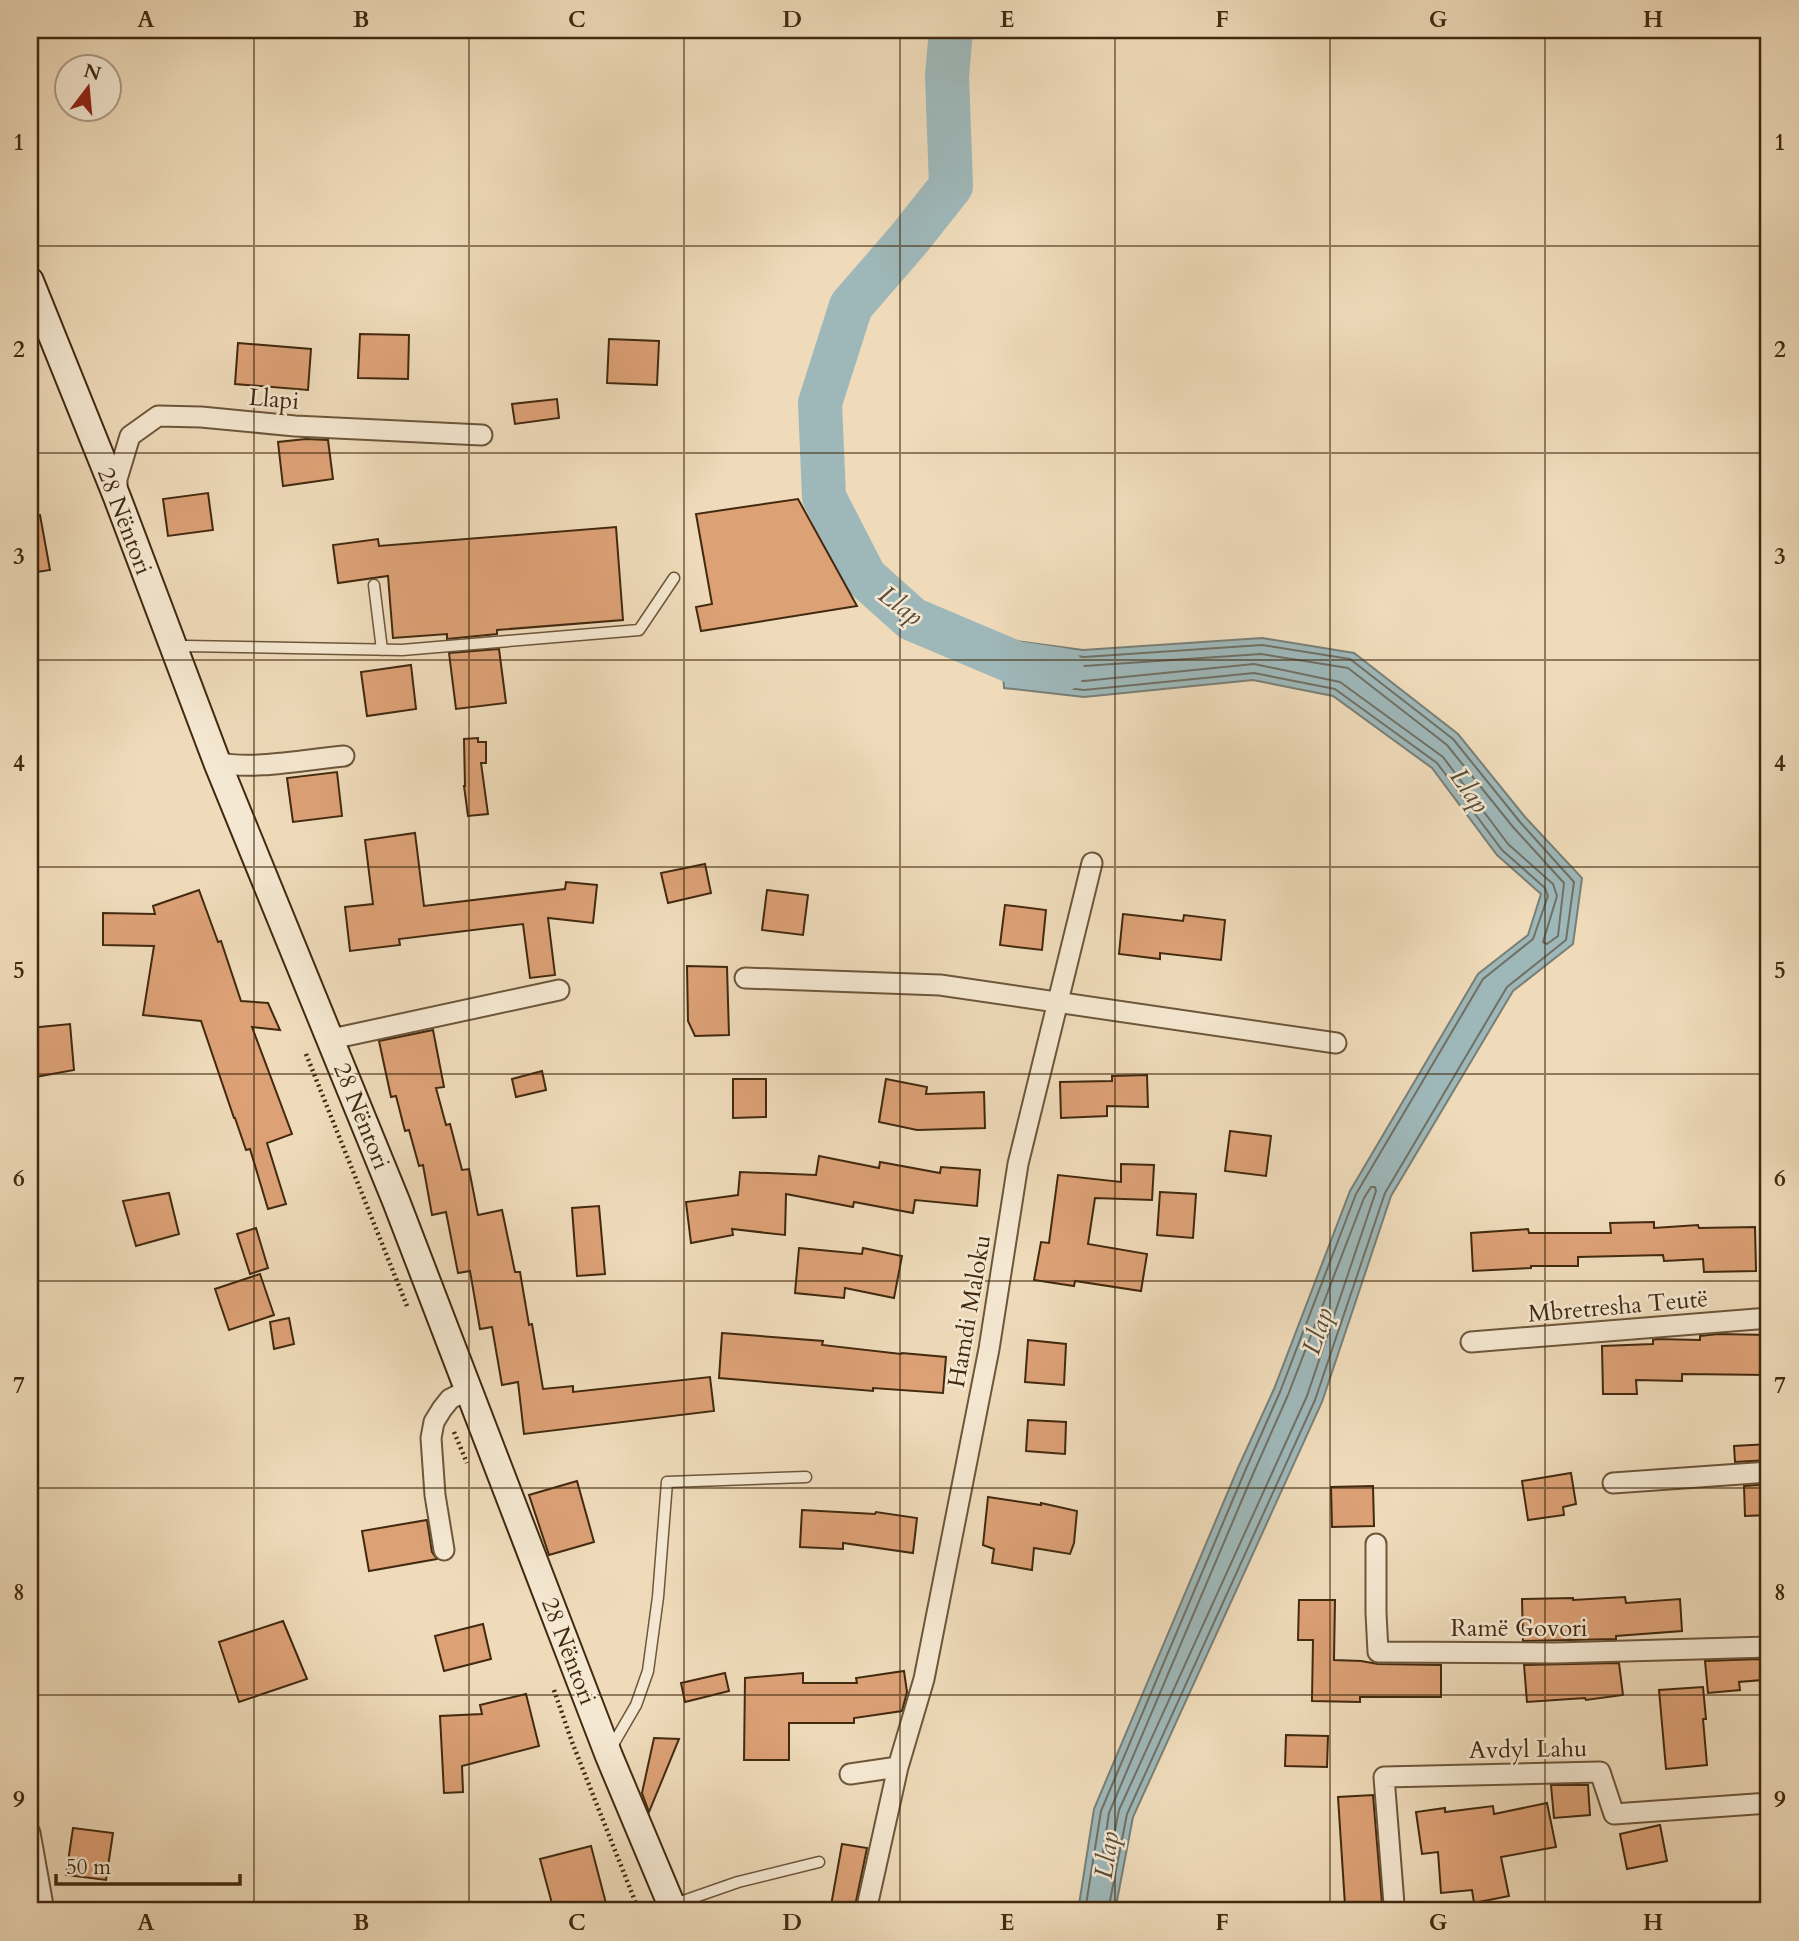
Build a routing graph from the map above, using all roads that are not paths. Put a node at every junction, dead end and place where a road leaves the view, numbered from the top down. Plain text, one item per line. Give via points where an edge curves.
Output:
1 (30, 281) edge
2 (482, 435) dead end
3 (117, 497) junction
4 (674, 578) dead end
5 (374, 586) dead end
6 (175, 650) junction
7 (382, 650) junction
8 (344, 756) dead end
9 (217, 762) junction
10 (1093, 863) dead end
11 (745, 978) dead end
12 (559, 990) dead end
13 (1058, 1001) junction
14 (331, 1038) junction
15 (1336, 1043) dead end
16 (1769, 1318) edge
17 (1471, 1342) dead end
18 (470, 1389) junction
19 (1769, 1472) edge
20 (806, 1477) dead end
21 (1613, 1483) dead end
22 (1376, 1544) dead end
23 (443, 1550) dead end
24 (1769, 1647) edge
25 (609, 1756) junction
26 (898, 1768) junction
27 (849, 1774) dead end
28 (1769, 1803) edge
29 (30, 1833) edge
30 (820, 1862) dead end
31 (1394, 1904) dead end
32 (673, 1908) edge
33 (44, 1911) edge
34 (866, 1911) edge

1 - 3 main road, 28 Nëntori
2 - 3 street, Llapi via 158,416 130,436 117,480
3 - 6 main road, 28 Nëntori
4 - 7 lane via 639,630
5 - 7 lane
6 - 7 lane via 186,646
6 - 9 main road, 28 Nëntori
8 - 9 street via 260,765
9 - 14 main road, 28 Nëntori
10 - 13 street, Hamdi Maloku
11 - 13 street via 940,985
12 - 14 street, 28 Nëntori
13 - 15 street
13 - 26 street, Hamdi Maloku via 1018,1164 989,1349 924,1679
14 - 18 main road, 28 Nëntori
16 - 17 street, Mbretresha Teutë
18 - 23 street via 450,1399 431,1438
18 - 25 main road, 28 Nëntori
19 - 21 street
20 - 25 lane via 667,1482 648,1671
22 - 24 street, Ramë Govori via 1378,1652
25 - 32 main road, 28 Nëntori
26 - 27 street
26 - 34 street, Hamdi Maloku
28 - 31 street, Avdyl Lahu via 1614,1814 1600,1772 1384,1777
29 - 33 street
30 - 32 lane via 738,1882

